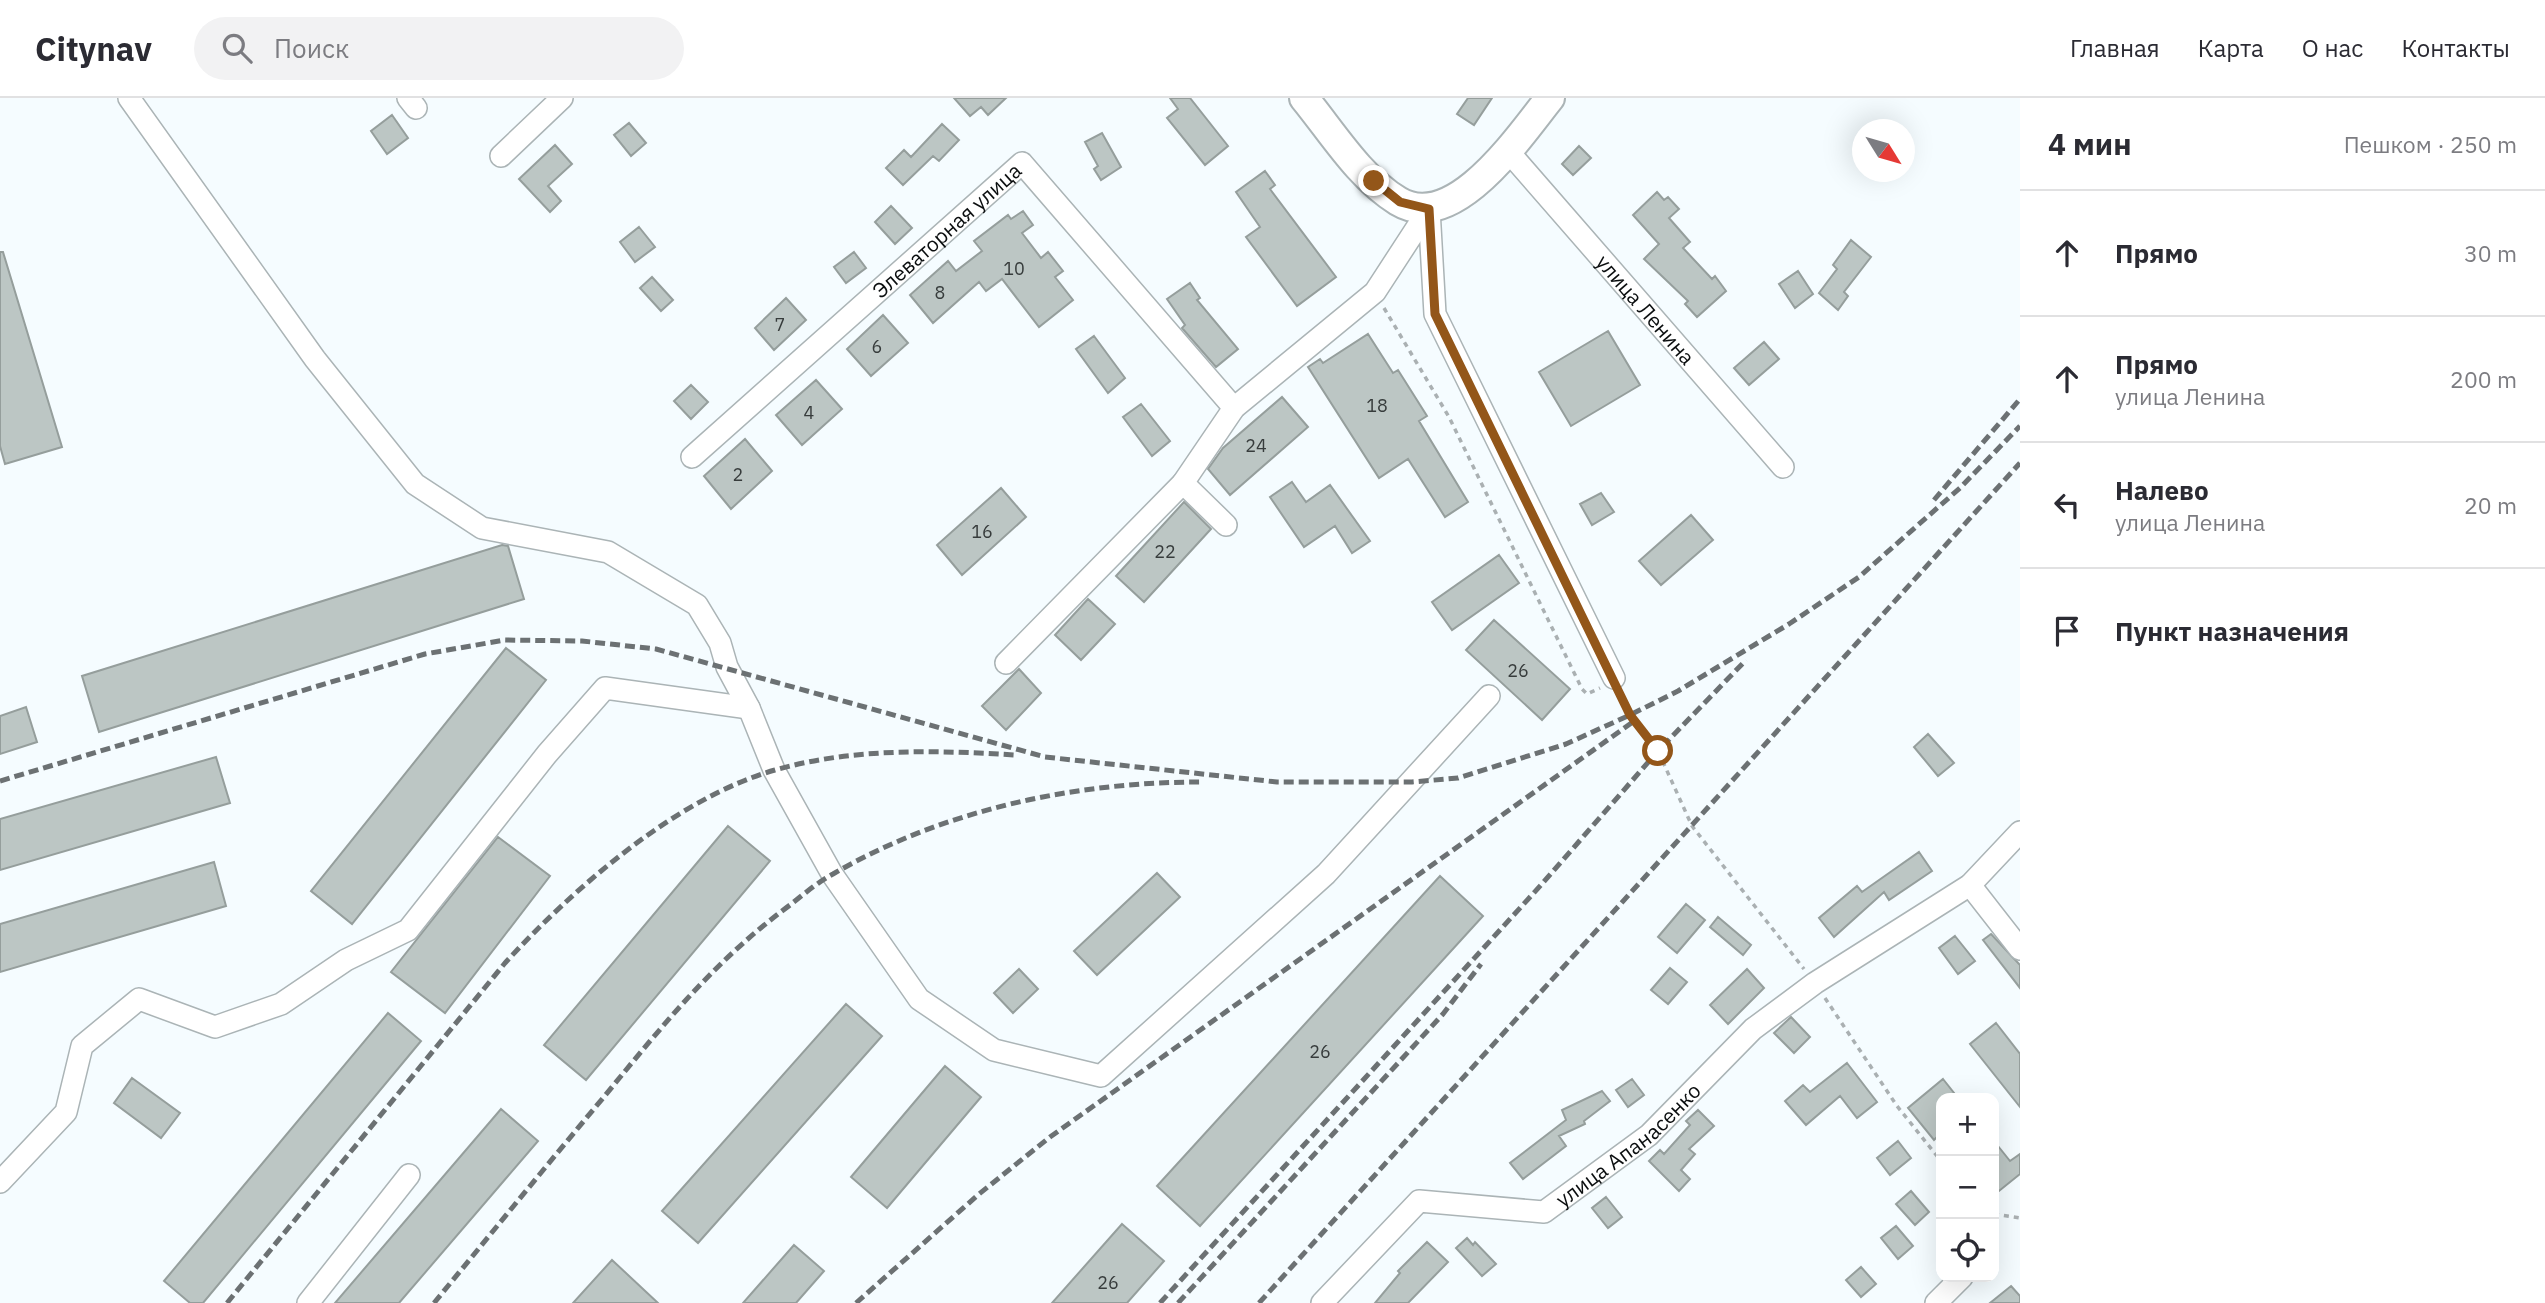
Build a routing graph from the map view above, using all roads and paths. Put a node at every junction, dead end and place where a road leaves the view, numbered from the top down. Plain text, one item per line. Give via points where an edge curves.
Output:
1 (129, 98) edge
2 (562, 98) edge
3 (1304, 98) edge
4 (1549, 98) edge
5 (1508, 151) junction
6 (501, 156) dead end
7 (1429, 209) junction
8 (1375, 292) junction
9 (1234, 408) junction
10 (692, 457) dead end
11 (1783, 467) dead end
12 (1183, 483) junction
13 (1226, 525) dead end
14 (1006, 663) dead end
15 (1614, 678) junction
16 (1489, 696) dead end
17 (749, 708) junction
18 (2020, 832) edge
19 (1970, 885) junction
20 (2020, 949) edge
21 (1815, 983) junction
22 (1937, 1156) edge
23 (410, 1175) dead end
24 (0, 1182) edge
25 (1999, 1215) edge
26 (2020, 1219) edge
27 (1957, 1282) edge
28 (308, 1303) edge
29 (1322, 1303) edge
30 (1936, 1303) edge

1 - 17 street via 315,359 415,485 482,528 608,552 697,605
2 - 6 street
3 - 7 main road via 1374,181 1400,202
4 - 5 main road
5 - 7 main road via 1454,201
5 - 11 street, улица Ленина
7 - 8 street
7 - 15 street via 1435,314
8 - 9 street
8 - 15 path via 1448,417 1582,689 1587,694 1594,692
9 - 10 street, Элеваторная улица via 1022,163
9 - 12 street
12 - 13 street
12 - 14 street
15 - 21 path via 1630,715 1658,751 1692,826
16 - 17 street via 1326,873 1101,1076 994,1049 919,999 832,874 774,770
17 - 24 street via 605,688 408,930 346,960 281,1004 215,1027 139,999 82,1046 66,1112
18 - 19 street, улица Апанасенко
19 - 20 street
19 - 21 street, улица Апанасенко
21 - 22 path via 1897,1106
21 - 29 street, улица Апанасенко via 1753,1029 1649,1135 1544,1212 1419,1201
23 - 28 street
25 - 26 path
27 - 30 street

